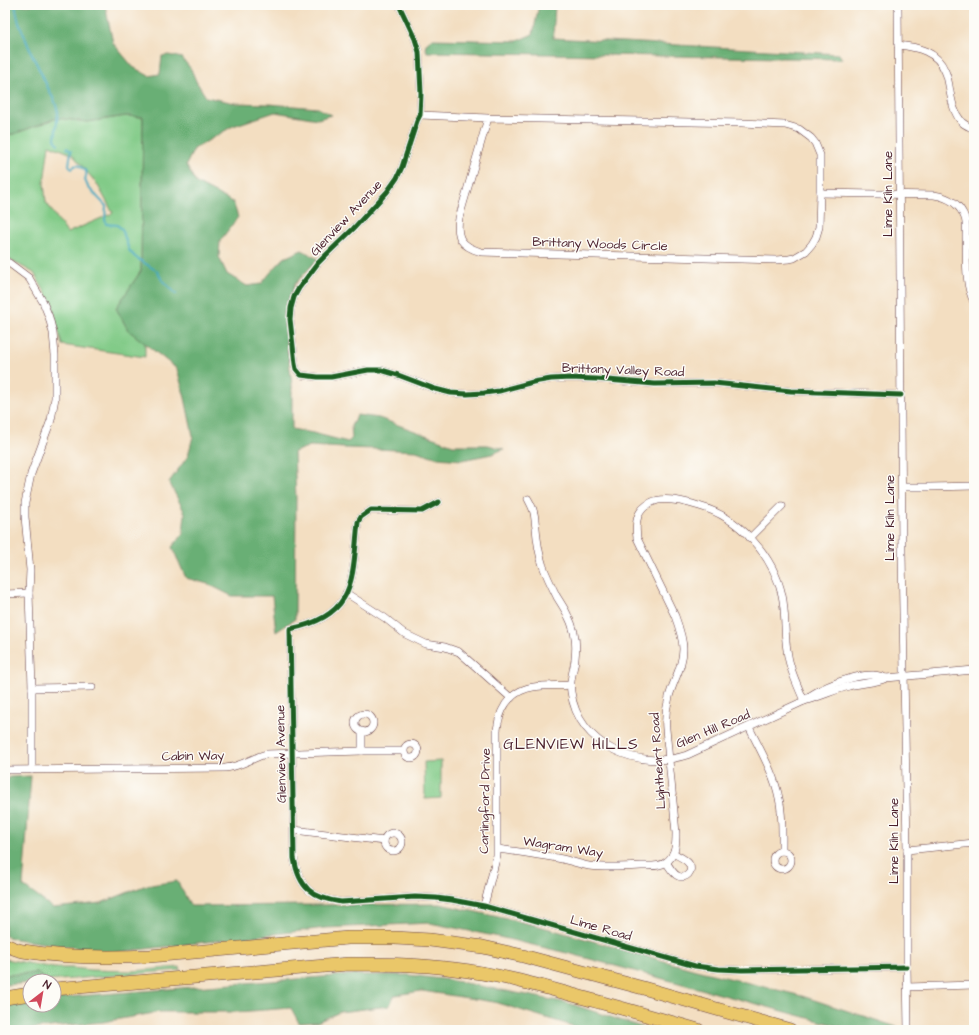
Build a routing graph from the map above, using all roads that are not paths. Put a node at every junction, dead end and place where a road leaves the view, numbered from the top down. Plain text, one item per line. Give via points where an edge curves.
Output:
1 (399, 5) edge
2 (898, 5) edge
3 (898, 44) junction
4 (420, 115) junction
5 (488, 118) junction
6 (974, 129) edge
7 (820, 193) junction
8 (900, 195) junction
9 (5, 262) edge
10 (974, 302) edge
11 (301, 374) joint
12 (901, 395) junction
13 (974, 486) edge
14 (902, 487) junction
15 (528, 499) dead end
16 (439, 502) dead end
17 (782, 506) dead end
18 (750, 538) junction
19 (29, 593) junction
20 (346, 593) junction
21 (5, 594) edge
22 (974, 670) edge
23 (904, 677) junction
24 (571, 685) junction
25 (92, 687) dead end
26 (32, 688) junction
27 (511, 698) junction
28 (804, 701) junction
29 (749, 727) junction
30 (362, 731) dead end
31 (362, 751) junction
32 (404, 751) dead end
33 (292, 753) junction
34 (669, 759) junction
35 (5, 770) edge
36 (32, 770) junction
37 (294, 830) junction
38 (384, 841) dead end
39 (974, 843) edge
40 (498, 849) junction
41 (907, 850) junction
42 (782, 851) dead end
43 (670, 858) joint
44 (300, 878) joint
45 (484, 906) junction
46 (5, 945) edge
47 (5, 951) edge
48 (20, 951) junction
49 (907, 967) junction
50 (974, 985) edge
51 (907, 987) junction
52 (62, 988) edge
53 (5, 993) edge
54 (22, 993) edge
55 (22, 995) edge
56 (5, 998) edge
57 (698, 1030) edge
58 (790, 1030) edge
59 (908, 1030) edge

1 - 4 street, Glenview Avenue via 419,52
2 - 3 street, Lime Kiln Lane
3 - 6 street via 924,50 941,63 955,113 962,123
3 - 8 street, Lime Kiln Lane
4 - 5 street, Brittany Woods Circle
4 - 11 street, Glenview Avenue via 397,178 357,225 318,263 294,297 290,319 296,369
5 - 7 street, Brittany Woods Circle via 790,126 807,134 817,147 820,159
5 - 7 street, Brittany Woods Circle via 458,228 461,239 472,250 789,259 806,251 816,236 819,227
7 - 8 street
8 - 10 street via 943,197 961,211 966,224 968,283
8 - 12 street, Lime Kiln Lane
9 - 19 street via 29,278 43,302 53,333 56,355 55,398 51,420 31,474 25,503 30,570
11 - 12 street, Brittany Valley Road via 331,377 381,370 435,389 467,394 570,378 655,384 714,383 791,391
12 - 14 street, Lime Kiln Lane
13 - 14 street
14 - 23 street, Lime Kiln Lane
15 - 24 street, Glen Hill Road via 534,513 543,566 574,630 576,658
16 - 20 street via 422,510 371,510 361,517 358,522 350,586
17 - 18 street
18 - 28 street via 770,564 778,581 784,607 787,650 793,676
18 - 34 street, Lightheart Road via 726,518 690,503 655,501 643,508 639,514 636,526 639,544 675,616 683,642 683,655 669,696 666,714
19 - 21 street
19 - 26 street
20 - 27 street via 386,618 405,634 426,644 459,652
20 - 33 street, Glenview Avenue via 342,602 327,616 314,623 290,629
22 - 23 street, Glen Hill Road
23 - 28 street, Glen Hill Road via 886,678 875,675 862,680 853,678 813,694
23 - 41 street, Lime Kiln Lane
24 - 27 street via 531,687 521,690
24 - 34 street, Glen Hill Road via 577,714 590,733 602,743 638,759
25 - 26 street
26 - 36 street
27 - 40 street, Carlingford Drive via 501,711 497,730
28 - 29 street, Glen Hill Road
29 - 34 street, Glen Hill Road via 680,758
29 - 42 street via 774,781 779,798
30 - 31 street
31 - 32 street, Cabin Way
31 - 33 street, Cabin Way
33 - 36 street, Cabin Way via 266,754 240,765 225,768
33 - 37 street, Glenview Avenue
34 - 43 street, Lightheart Road via 676,838 676,846
35 - 36 street, Cabin Way
37 - 38 street
37 - 44 street, Glenview Avenue via 294,858
39 - 41 street
40 - 43 street, Wagram Way via 604,867 652,866
40 - 45 street, Carlingford Drive
41 - 49 street, Lime Kiln Lane
44 - 45 street, Lime Road via 312,892 329,900 341,902 415,897 447,899
45 - 49 street, Lime Road via 707,968 742,970
46 - 48 highway
47 - 48 highway
48 - 58 highway via 81,957 121,957 348,938 430,940 523,956
49 - 51 street, Lime Kiln Lane
50 - 51 street
51 - 59 street, Lime Kiln Lane
52 - 57 highway via 348,964 423,965 527,982
53 - 54 highway
55 - 56 highway

